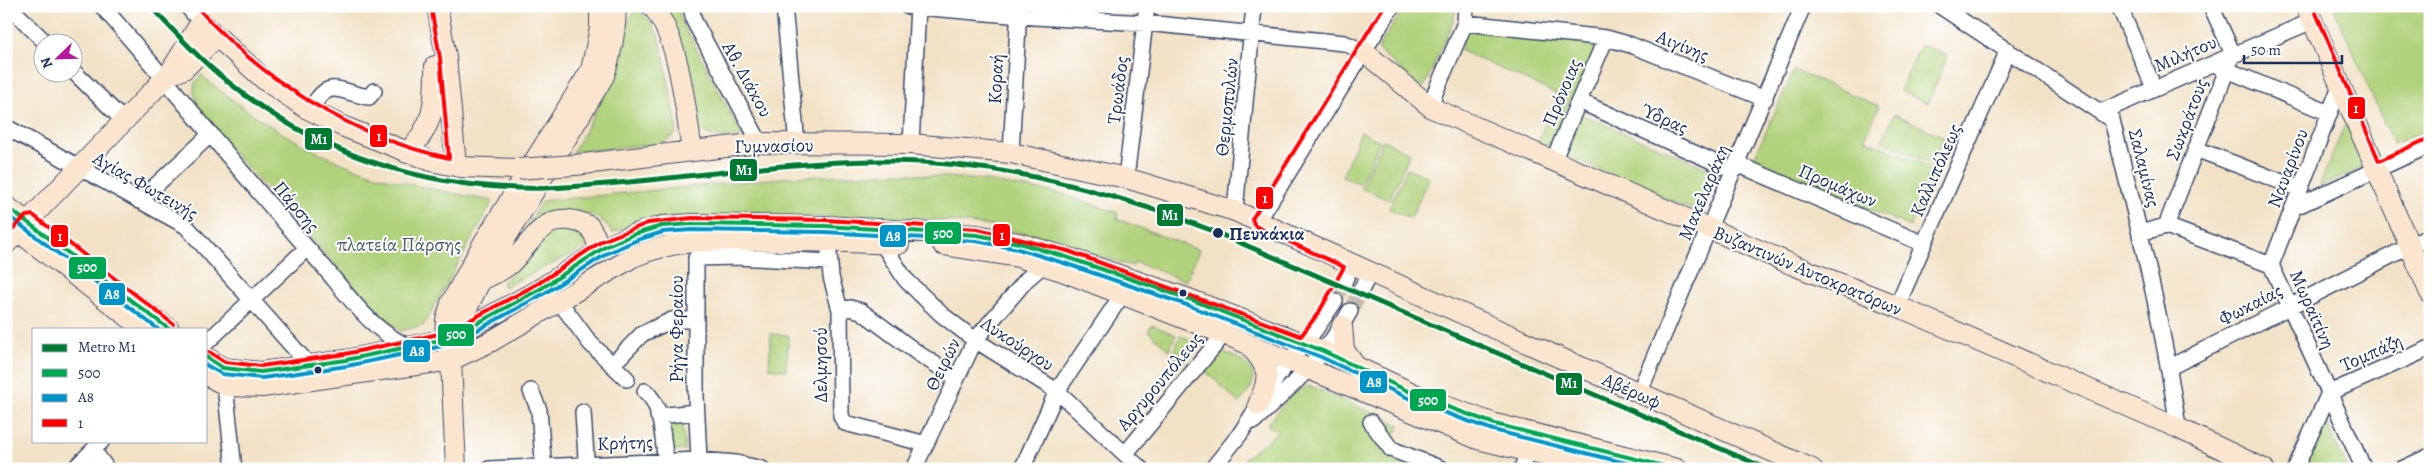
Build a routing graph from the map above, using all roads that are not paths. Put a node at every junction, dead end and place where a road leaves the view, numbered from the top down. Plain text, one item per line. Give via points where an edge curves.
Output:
1 (8, 6) edge
2 (102, 6) edge
3 (187, 6) edge
4 (436, 6) edge
5 (600, 6) edge
6 (616, 6) edge
7 (625, 6) edge
8 (652, 6) edge
9 (691, 6) edge
10 (784, 6) edge
11 (1147, 6) edge
12 (1254, 6) edge
13 (1392, 6) edge
14 (1466, 6) edge
15 (1803, 6) edge
16 (1940, 6) edge
17 (2119, 6) edge
18 (2212, 6) edge
19 (914, 7) edge
20 (1019, 11) edge
21 (2309, 14) edge
22 (201, 22) junction
23 (1146, 23) junction
24 (1465, 23) junction
25 (616, 30) junction
26 (35, 32) edge
27 (1253, 35) junction
28 (216, 37) junction
29 (1606, 38) junction
30 (2008, 50) junction
31 (1363, 51) junction
32 (2233, 54) junction
33 (2212, 63) junction
34 (2227, 69) junction
35 (167, 76) junction
36 (82, 80) edge
37 (2340, 86) junction
38 (2154, 88) junction
39 (374, 91) dead end
40 (1765, 98) junction
41 (1579, 101) junction
42 (1432, 108) junction
43 (311, 110) junction
44 (2101, 112) junction
45 (2329, 113) junction
46 (123, 120) junction
47 (6, 127) edge
48 (211, 134) junction
49 (760, 142) junction
50 (798, 144) junction
51 (911, 144) junction
52 (2430, 145) edge
53 (2196, 149) junction
54 (692, 150) junction
55 (408, 153) junction
56 (1011, 153) junction
57 (1554, 161) junction
58 (454, 166) junction
59 (1735, 167) junction
60 (80, 169) junction
61 (2376, 169) junction
62 (1126, 178) junction
63 (2300, 189) junction
64 (139, 201) junction
65 (6, 206) edge
66 (2293, 208) junction
67 (1234, 211) junction
68 (1258, 221) junction
69 (2166, 226) junction
70 (1710, 228) junction
71 (15, 230) edge
72 (2140, 233) junction
73 (827, 234) junction
74 (2430, 236) edge
75 (882, 243) junction
76 (1924, 244) junction
77 (2410, 247) junction
78 (307, 248) junction
79 (599, 251) junction
80 (829, 262) junction
81 (1043, 265) junction
82 (2272, 265) junction
83 (1370, 271) junction
84 (481, 280) junction
85 (1361, 290) tunnel mouth
86 (2430, 293) edge
87 (1122, 295) junction
88 (252, 300) junction
89 (559, 301) junction
90 (1335, 301) tunnel mouth
91 (1897, 306) junction
92 (2290, 306) junction
93 (840, 310) junction
94 (1346, 318) joint
95 (696, 320) junction
96 (143, 328) edge
97 (167, 328) edge
98 (1224, 334) junction
99 (451, 337) junction
100 (975, 340) junction
101 (208, 341) edge
102 (1303, 343) junction
103 (1248, 344) junction
104 (410, 347) junction
105 (2430, 348) edge
106 (1323, 351) junction
107 (451, 360) junction
108 (1289, 361) junction
109 (309, 365) junction
110 (612, 365) junction
111 (1357, 368) junction
112 (2168, 368) junction
113 (1309, 369) junction
114 (215, 371) edge
115 (957, 378) junction
116 (627, 379) dead end
117 (531, 391) dead end
118 (645, 391) dead end
119 (1058, 392) junction
120 (1639, 393) junction
121 (2329, 393) junction
122 (1258, 405) junction
123 (583, 412) dead end
124 (696, 412) junction
125 (658, 416) junction
126 (1371, 422) dead end
127 (2178, 428) junction
128 (1240, 434) junction
129 (926, 444) junction
130 (98, 446) edge
131 (1126, 453) junction
132 (2430, 456) edge
133 (586, 457) dead end
134 (699, 460) junction
135 (1525, 460) edge
136 (547, 464) edge
137 (666, 465) edge
138 (1138, 467) edge
139 (74, 469) edge
140 (107, 469) edge
141 (234, 469) edge
142 (456, 469) edge
143 (489, 469) edge
144 (762, 469) edge
145 (914, 469) edge
146 (1022, 469) edge
147 (1212, 469) edge
148 (1442, 469) edge
149 (1599, 469) edge
150 (1677, 469) edge
151 (1812, 469) edge
152 (2264, 469) edge
153 (2295, 469) edge
154 (2364, 469) edge
155 (2402, 469) edge

1 - 26 street
2 - 35 street, Πάρσης
3 - 22 street
4 - 55 main road via 434,105 428,126
4 - 58 main road via 446,57
5 - 99 main road via 600,28 591,70 457,290 448,311
6 - 25 main road
7 - 25 main road
8 - 54 main road via 671,44
9 - 49 street, Αθ. Διάκου via 694,21
10 - 50 street
11 - 23 street, Τρωάδος
12 - 27 street, Θερμοπυλών
13 - 31 street
14 - 24 street
15 - 40 street, Μακελαράκη
16 - 30 street, Σαλαμίνας
17 - 38 street
18 - 32 street
19 - 20 street
19 - 51 street
20 - 23 street
20 - 56 street, Κοραή
21 - 32 street, Μιλήτου
21 - 37 main road
22 - 28 main road, Γυμνασίου
22 - 35 main road
23 - 27 street
23 - 62 street, Τρωάδος
24 - 29 street, Αιγίνης
24 - 42 street via 1434,95
25 - 84 main road via 613,50 598,89
27 - 31 street via 1344,43
27 - 67 street, Θερμοπυλών
28 - 35 main road via 184,69
28 - 43 main road, Γυμνασίου via 266,81
29 - 40 street, Αιγίνης
29 - 41 street, Πρόνοιας
30 - 44 street, Σαλαμίνας
30 - 76 street, Καλλιπόλεως
31 - 42 main road, Βυζαντινών Αυτοκρατόρων
31 - 68 street
32 - 33 street, Μιλήτου
32 - 34 street, Σωκράτους
33 - 34 street
33 - 38 street, Μιλήτου
34 - 45 street
34 - 53 street, Σωκράτους
35 - 46 main road
35 - 48 street, Πάρσης
36 - 46 street
37 - 45 street, Ναυαρίνου
37 - 61 main road
38 - 44 street, Μιλήτου
39 - 43 street via 369,97 340,88 330,89 321,94
40 - 59 street, Μακελαράκη
41 - 57 street, Πρόνοιας
41 - 59 street, Ύδρας
42 - 57 main road, Βυζαντινών Αυτοκρατόρων
43 - 55 main road, Γυμνασίου
44 - 72 street, Σαλαμίνας via 2112,120
45 - 63 street, Ναυαρίνου
46 - 60 main road
47 - 60 street, Αγίας Φωτεινής
48 - 64 street
48 - 78 street, Πάρσης
49 - 50 main road, Γυμνασίου
49 - 54 main road, Γυμνασίου
50 - 51 main road, Γυμνασίου
51 - 56 main road, Γυμνασίου
52 - 61 street
53 - 63 street
53 - 69 street, Σωκράτους
54 - 58 main road, Γυμνασίου, bridge via 518,169
55 - 58 main road, Γυμνασίου
56 - 62 main road, Γυμνασίου
57 - 70 main road, Βυζαντινών Αυτοκρατόρων
59 - 70 street, Μακελαράκη
59 - 76 street, Προμάχων
60 - 64 street, Αγίας Φωτεινής
60 - 71 main road
61 - 66 street
61 - 77 main road
62 - 67 main road, Γυμνασίου
63 - 66 street, Ναυαρίνου
64 - 88 street, Αγίας Φωτεινής via 186,226
65 - 71 main road
66 - 82 street, Ναυαρίνου
67 - 68 main road, Γυμνασίου
68 - 83 main road, Γυμνασίου via 1348,273
69 - 72 street
69 - 82 street, Μωραϊτίνη
70 - 91 main road, Βυζαντινών Αυτοκρατόρων
70 - 120 street, Μακελαράκη
71 - 96 main road
71 - 97 main road
72 - 112 street, Σαλαμίνας
73 - 75 main road
73 - 79 main road via 692,224 662,226 635,234
73 - 80 street, Δελμησού
73 - 89 main road via 692,241 664,246 622,264
73 - 102 main road via 976,235 1019,243 1170,293
74 - 77 street, Φωκαίας
75 - 81 main road via 950,246 1010,255
75 - 100 street, Λυκούργου via 905,279 941,314
76 - 91 street, Καλλιπόλεως
77 - 86 main road
77 - 92 street, Φωκαίας
78 - 88 street
78 - 104 street, Πάρσης via 377,327
79 - 84 main road via 589,226 566,220 551,222 533,235 510,264
79 - 99 main road via 542,288
80 - 93 street, Δελμησού
80 - 95 street, Ρήγα Φεραίου via 696,258
81 - 87 main road
81 - 100 street, Θειρών
82 - 92 street, Μωραϊτίνη
83 - 85 street
83 - 120 main road, Αβέρωφ
84 - 99 main road
87 - 98 main road
87 - 119 street
88 - 101 street
88 - 109 street, Αγίας Φωτεινής
89 - 107 main road via 490,342
89 - 110 street via 590,343
90 - 102 street
91 - 127 main road, Βυζαντινών Αυτοκρατόρων
92 - 112 street, Φωκαίας
92 - 121 street, Μωραϊτίνη
93 - 115 street via 861,311
93 - 129 street, Δελμησού via 841,416 845,423
94 - 106 street
94 - 111 main road via 1344,350
95 - 110 street via 672,320 642,334
95 - 124 street, Ρήγα Φεραίου
98 - 103 main road
98 - 131 street, Αργυρουπόλεως
99 - 104 main road
99 - 107 main road
100 - 115 street, Θειρών
100 - 119 street, Λυκούργου
102 - 106 main road
102 - 108 street
103 - 108 main road
103 - 122 main road via 1267,369 1267,386
104 - 109 main road
105 - 121 street, Τομπάζη
106 - 111 main road
106 - 113 street
107 - 114 main road via 262,387
107 - 142 main road
108 - 113 main road
108 - 122 street
109 - 114 main road via 261,372
110 - 116 street
111 - 150 main road via 1423,398 1495,424
112 - 127 street, Σαλαμίνας
113 - 128 street
113 - 135 main road
114 - 141 street
115 - 129 street, Θειρών
117 - 136 street via 539,410
118 - 125 street via 651,396
119 - 131 street, Λυκούργου
119 - 146 street
120 - 151 main road, Αβέρωφ
121 - 153 street
121 - 154 street, Μωραϊτίνη
122 - 128 street
123 - 133 street
124 - 125 street
124 - 134 street, Ρήγα Φεραίου
125 - 137 street
126 - 148 street via 1391,449
127 - 152 main road, Βυζαντινών Αυτοκρατόρων
128 - 147 street
129 - 145 street, Θειρών
130 - 139 street
130 - 140 street
131 - 138 street, Λυκούργου
132 - 155 street
134 - 137 street, Κρήτης
134 - 144 street, Κρήτης
135 - 149 main road
136 - 137 street, Κρήτης
136 - 143 street, Κρήτης

